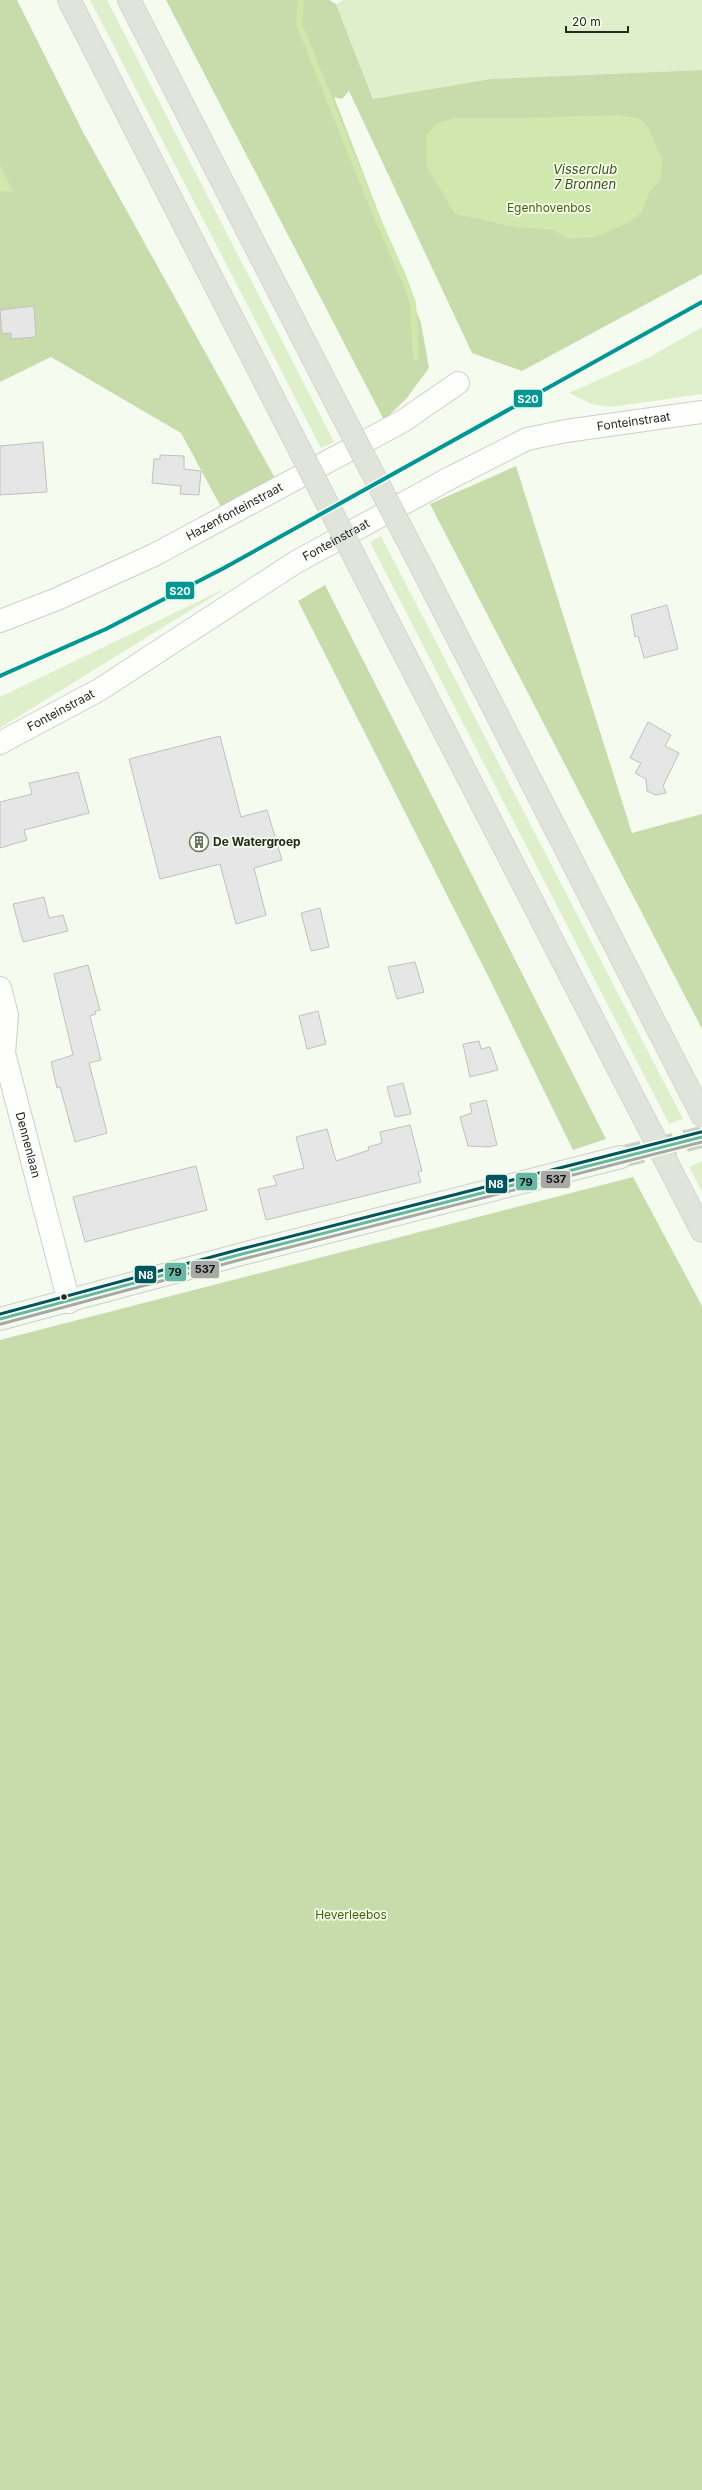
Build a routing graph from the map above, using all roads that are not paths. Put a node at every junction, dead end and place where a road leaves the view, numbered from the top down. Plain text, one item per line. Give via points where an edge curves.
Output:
1 (69, 0) edge
2 (129, 0) edge
3 (458, 383) dead end
4 (702, 412) edge
5 (0, 621) edge
6 (0, 743) edge
7 (0, 988) edge
8 (702, 1115) edge
9 (621, 1157) tunnel mouth
10 (702, 1231) edge
11 (69, 1302) junction
12 (0, 1319) edge

1 - 10 highway, bridge
2 - 8 highway, bridge
3 - 5 street, Hazenfonteinstraat via 403,421 154,555 57,599
4 - 6 street, Fonteinstraat via 527,439 296,562 99,690
7 - 11 street, Dennenlaan via 7,1015 4,1053
9 - 11 street via 242,1254
11 - 12 street

